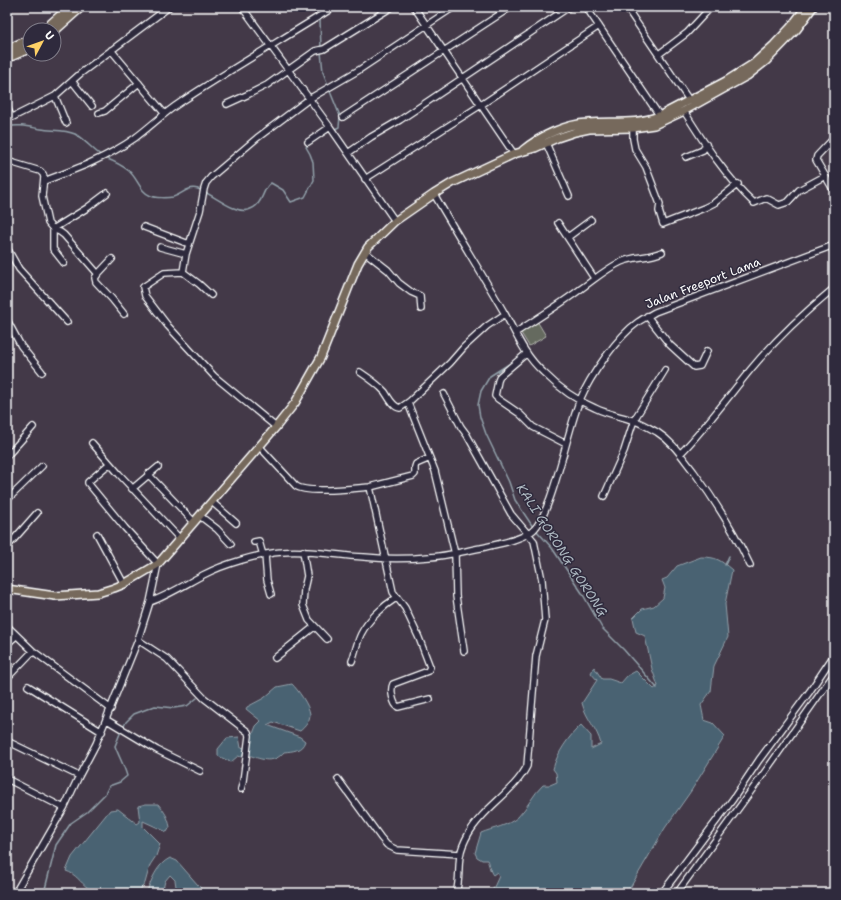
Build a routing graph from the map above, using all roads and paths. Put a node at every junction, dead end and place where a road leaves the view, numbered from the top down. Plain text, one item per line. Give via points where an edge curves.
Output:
1 (70, 7) edge
2 (81, 7) edge
3 (169, 7) edge
4 (242, 7) edge
5 (334, 7) edge
6 (392, 7) edge
7 (414, 7) edge
8 (454, 7) edge
9 (511, 7) edge
10 (569, 7) edge
11 (586, 7) edge
12 (626, 7) edge
13 (707, 8) edge
14 (809, 8) edge
15 (60, 22) edge
16 (60, 22) edge
17 (426, 25) junction
18 (599, 26) junction
19 (22, 43) edge
20 (270, 46) junction
21 (7, 50) edge
22 (111, 50) junction
23 (22, 51) edge
24 (444, 51) junction
25 (659, 54) junction
26 (7, 58) edge
27 (287, 69) junction
28 (463, 78) junction
29 (72, 81) junction
30 (139, 83) junction
31 (56, 96) junction
32 (310, 99) junction
33 (689, 100) junction
34 (227, 104) dead end
35 (481, 105) junction
36 (92, 106) dead end
37 (7, 107) edge
38 (684, 111) junction
39 (99, 113) dead end
40 (164, 113) junction
41 (343, 117) dead end
42 (661, 118) junction
43 (66, 123) dead end
44 (633, 128) junction
45 (331, 129) junction
46 (834, 138) edge
47 (308, 142) dead end
48 (546, 143) junction
49 (706, 144) junction
50 (521, 152) junction
51 (348, 153) junction
52 (514, 154) junction
53 (686, 157) dead end
54 (7, 161) edge
55 (826, 176) junction
56 (365, 179) junction
57 (44, 181) junction
58 (738, 184) junction
59 (832, 185) edge
60 (834, 191) edge
61 (107, 193) dead end
62 (434, 194) junction
63 (569, 196) dead end
64 (591, 220) dead end
65 (396, 221) junction
66 (558, 223) dead end
67 (144, 227) dead end
68 (53, 229) junction
69 (568, 237) junction
70 (189, 244) junction
71 (834, 245) edge
72 (160, 247) dead end
73 (7, 248) edge
74 (365, 252) junction
75 (662, 252) dead end
76 (186, 254) junction
77 (112, 259) dead end
78 (64, 263) dead end
79 (183, 272) junction
80 (98, 274) junction
81 (594, 278) junction
82 (834, 288) edge
83 (211, 295) dead end
84 (421, 309) dead end
85 (124, 314) dead end
86 (505, 314) junction
87 (647, 316) junction
88 (7, 320) edge
89 (67, 322) dead end
90 (515, 333) junction
91 (707, 351) dead end
92 (526, 352) junction
93 (665, 370) dead end
94 (42, 372) dead end
95 (360, 372) dead end
96 (444, 394) dead end
97 (579, 401) junction
98 (408, 402) junction
99 (634, 420) junction
100 (33, 427) dead end
101 (276, 427) junction
102 (92, 443) dead end
103 (566, 444) junction
104 (259, 446) junction
105 (679, 451) junction
106 (7, 456) edge
107 (430, 458) junction
108 (109, 464) junction
109 (42, 466) dead end
110 (158, 466) dead end
111 (148, 474) junction
112 (370, 487) junction
113 (132, 489) junction
114 (604, 496) dead end
115 (7, 500) edge
116 (212, 502) junction
117 (37, 513) dead end
118 (200, 516) junction
119 (194, 522) junction
120 (236, 523) dead end
121 (529, 532) junction
122 (97, 534) dead end
123 (180, 540) junction
124 (254, 542) dead end
125 (231, 544) dead end
126 (7, 547) edge
127 (303, 551) junction
128 (455, 554) junction
129 (264, 555) junction
130 (386, 558) junction
131 (158, 564) junction
132 (750, 565) dead end
133 (124, 584) junction
134 (7, 589) edge
135 (271, 594) dead end
136 (396, 598) junction
137 (150, 602) junction
138 (7, 626) edge
139 (314, 627) junction
140 (16, 636) junction
141 (327, 639) dead end
142 (138, 640) junction
143 (7, 644) edge
144 (33, 651) junction
145 (464, 652) dead end
146 (834, 655) edge
147 (275, 658) dead end
148 (352, 662) dead end
149 (834, 674) edge
150 (7, 678) edge
151 (28, 686) dead end
152 (430, 699) dead end
153 (111, 709) junction
154 (107, 720) junction
155 (102, 732) junction
156 (7, 741) edge
157 (200, 771) dead end
158 (79, 776) junction
159 (7, 779) edge
160 (338, 779) dead end
161 (241, 788) dead end
162 (64, 808) junction
163 (460, 854) junction
164 (15, 893) edge
165 (456, 893) edge
166 (662, 893) edge
167 (676, 893) edge

1 - 15 highway
2 - 16 highway
3 - 22 street
4 - 20 street
5 - 20 street
6 - 27 street
7 - 17 street
8 - 17 street
9 - 24 street
10 - 28 street
11 - 18 street
12 - 25 street
13 - 25 street via 687,33
14 - 33 main road via 753,64
14 - 38 main road via 788,40 766,61 747,76
17 - 24 street
17 - 32 street
18 - 35 street
18 - 42 street
19 - 21 highway
20 - 27 street
20 - 40 street
22 - 29 street
22 - 30 street
23 - 26 highway
24 - 28 street
24 - 41 street
25 - 33 street
27 - 32 street
27 - 34 street via 267,84
28 - 35 street
28 - 51 street
29 - 31 street
29 - 36 street
30 - 39 street
30 - 40 street
31 - 37 street via 13,117
31 - 43 street
32 - 45 street
32 - 70 street via 257,138 211,177 204,189
33 - 42 main road
35 - 52 street
35 - 56 street
38 - 42 main road
38 - 49 street
40 - 57 street via 139,135 99,160
42 - 44 main road via 654,125
42 - 50 main road via 570,126 532,143
44 - 48 main road via 589,129
44 - 58 street via 635,148 646,167 660,204 659,211 663,224 714,203
45 - 47 street
45 - 51 street
46 - 55 street via 816,158
48 - 50 main road
48 - 63 street
49 - 53 street via 702,150
49 - 58 street
50 - 52 main road
51 - 56 street
52 - 62 main road via 457,180
54 - 57 street via 40,171
55 - 58 street via 799,190 788,202 779,205 766,198 754,203
55 - 59 street
56 - 65 street
57 - 68 street via 42,196 48,223
59 - 60 street
61 - 68 street
62 - 65 main road
62 - 86 street
64 - 69 street
65 - 74 main road
66 - 69 street
67 - 70 street
68 - 78 street via 53,249
68 - 80 street via 64,235
69 - 81 street
70 - 76 street
71 - 87 street, Jalan Freeport Lama
72 - 76 street
73 - 89 street via 19,269
74 - 84 street via 388,270 399,283 420,296
74 - 101 main road via 350,282 321,357 295,403
75 - 81 street via 654,256 640,256 627,260
76 - 79 street
77 - 80 street
79 - 83 street
79 - 101 street via 164,273 150,281 143,287 145,296 168,326 214,376
80 - 85 street via 96,282
81 - 90 street
82 - 105 street via 772,346 698,436
86 - 90 street
86 - 98 street via 487,326
87 - 91 street via 670,345 694,367 700,366
87 - 97 street, Jalan Freeport Lama via 615,345 589,381
88 - 94 street via 21,346
90 - 92 street
92 - 97 street via 542,372
92 - 103 street via 500,376 496,396 533,427
93 - 99 street
95 - 98 street via 376,383 398,408
96 - 121 street via 507,508
97 - 99 street via 615,416
97 - 103 street, Jalan Freeport Lama
98 - 107 street
99 - 105 street via 656,432
99 - 114 street via 624,451
100 - 106 street
101 - 104 main road
102 - 108 street
103 - 121 street, Jalan Freeport Lama via 544,513 538,524
104 - 112 street via 301,489
104 - 116 main road
105 - 132 street via 722,511
107 - 112 street via 416,464 416,474 413,476
107 - 128 street
108 - 113 street
108 - 131 street via 88,483
109 - 115 street
110 - 111 street
111 - 113 street
111 - 119 street
112 - 130 street
113 - 123 street
116 - 118 main road
116 - 120 street
117 - 126 street
118 - 119 main road
118 - 125 street
119 - 123 main road
121 - 128 street via 499,544
121 - 163 street via 535,544 545,608 536,656 527,766 519,778 476,822
122 - 133 street
123 - 131 main road
124 - 129 street via 259,541
127 - 129 street
127 - 130 street
127 - 139 street via 307,576 303,605
128 - 130 street via 428,558
128 - 145 street via 456,596
129 - 135 street
129 - 137 street via 205,574
130 - 136 street
131 - 133 main road
131 - 137 street
133 - 134 main road via 98,593 55,596
136 - 148 street via 365,627
136 - 152 street via 405,608 430,669 393,684 391,688 395,704 398,707
137 - 142 street
138 - 140 street
139 - 141 street
139 - 147 street
140 - 143 street
140 - 144 street
142 - 153 street
142 - 161 street via 167,659 204,698 246,730 249,736
144 - 150 street
144 - 153 street
146 - 166 street via 733,799
149 - 167 street
151 - 155 street
153 - 154 street
154 - 155 street
154 - 157 street via 157,750
155 - 158 street
156 - 158 street
158 - 162 street
159 - 162 street
160 - 163 street via 381,838 392,848
162 - 164 street
163 - 165 street

